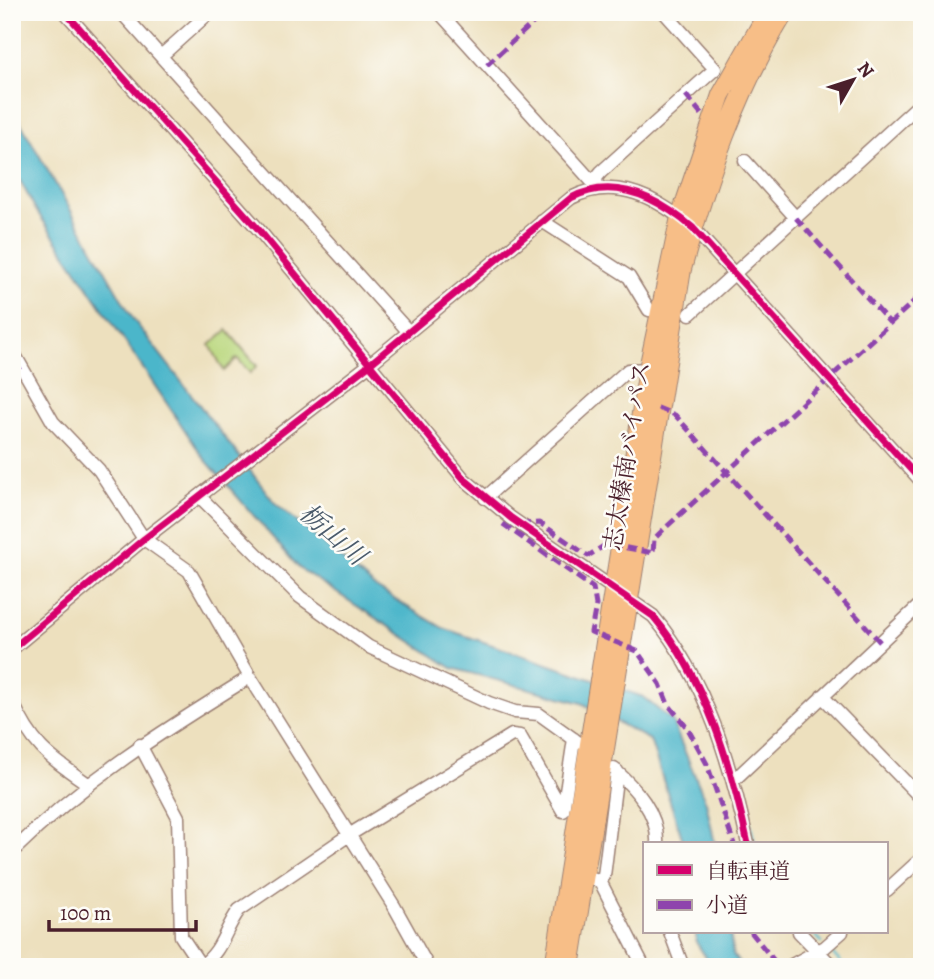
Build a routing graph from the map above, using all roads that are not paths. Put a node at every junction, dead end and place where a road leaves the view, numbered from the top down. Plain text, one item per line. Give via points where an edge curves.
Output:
1 (65, 12) edge
2 (121, 12) edge
3 (210, 12) edge
4 (439, 12) edge
5 (664, 12) edge
6 (768, 12) edge
7 (785, 12) edge
8 (161, 57) junction
9 (922, 102) edge
10 (745, 161) dead end
11 (597, 187) junction
12 (796, 218) junction
13 (542, 221) junction
14 (687, 223) junction
15 (734, 273) junction
16 (649, 310) dead end
17 (690, 314) dead end
18 (408, 331) junction
19 (12, 350) edge
20 (370, 364) junction
21 (648, 369) junction
22 (922, 482) edge
23 (202, 495) junction
24 (485, 498) junction
25 (144, 539) junction
26 (613, 587) junction
27 (629, 600) junction
28 (922, 603) edge
29 (12, 649) edge
30 (611, 664) junction
31 (250, 677) junction
32 (822, 696) junction
33 (12, 701) edge
34 (601, 724) junction
35 (140, 745) junction
36 (738, 776) junction
37 (88, 784) junction
38 (922, 799) edge
39 (349, 835) junction
40 (657, 842) edge
41 (748, 842) edge
42 (12, 852) edge
43 (922, 858) edge
44 (591, 879) junction
45 (888, 889) edge
46 (671, 934) edge
47 (801, 934) edge
48 (840, 934) edge
49 (817, 950) junction
50 (201, 966) edge
51 (428, 967) edge
52 (554, 967) edge
53 (570, 967) edge
54 (644, 967) edge
55 (683, 967) edge
56 (788, 967) edge
57 (833, 967) edge

1 - 20 street via 259,230
2 - 8 street
3 - 8 street
4 - 11 street
5 - 11 street via 715,69 601,172
6 - 14 highway, 志太榛南バイパス via 722,95
7 - 14 highway, 志太榛南バイパス via 734,111
8 - 18 street
9 - 12 street
10 - 12 street
11 - 13 street via 571,198
11 - 14 street via 635,192
12 - 15 street
13 - 16 street via 629,278
13 - 18 street
14 - 15 street
14 - 21 highway, 志太榛南バイパス
14 - 27 highway, 志太榛南バイパス
15 - 17 street
15 - 22 street
18 - 20 street
19 - 25 street via 53,422 99,470
20 - 23 street
20 - 24 street via 432,442
21 - 24 street via 628,370
21 - 26 highway, 志太榛南バイパス
23 - 25 street
23 - 39 street via 300,597 369,647 488,703 539,714 576,740 563,811 531,752 520,736 512,735
24 - 26 street
25 - 29 street
25 - 31 street via 189,570
26 - 27 street
26 - 30 highway, 志太榛南バイパス
27 - 30 highway, 志太榛南バイパス
27 - 36 street via 653,616 671,638
28 - 32 street
30 - 34 highway, 志太榛南バイパス
31 - 35 street
31 - 39 street
32 - 36 street
32 - 38 street
33 - 37 street via 42,751
34 - 44 highway, 志太榛南バイパス
34 - 52 highway, 志太榛南バイパス
35 - 37 street
35 - 50 street via 178,817 181,936
36 - 41 street
37 - 42 street
39 - 50 street via 239,909 217,954
39 - 51 street
40 - 44 street via 646,803 615,770 604,876
43 - 45 street
44 - 53 highway, 志太榛南バイパス
44 - 54 street
46 - 55 street
47 - 49 street
48 - 49 street
49 - 56 street
49 - 57 street

